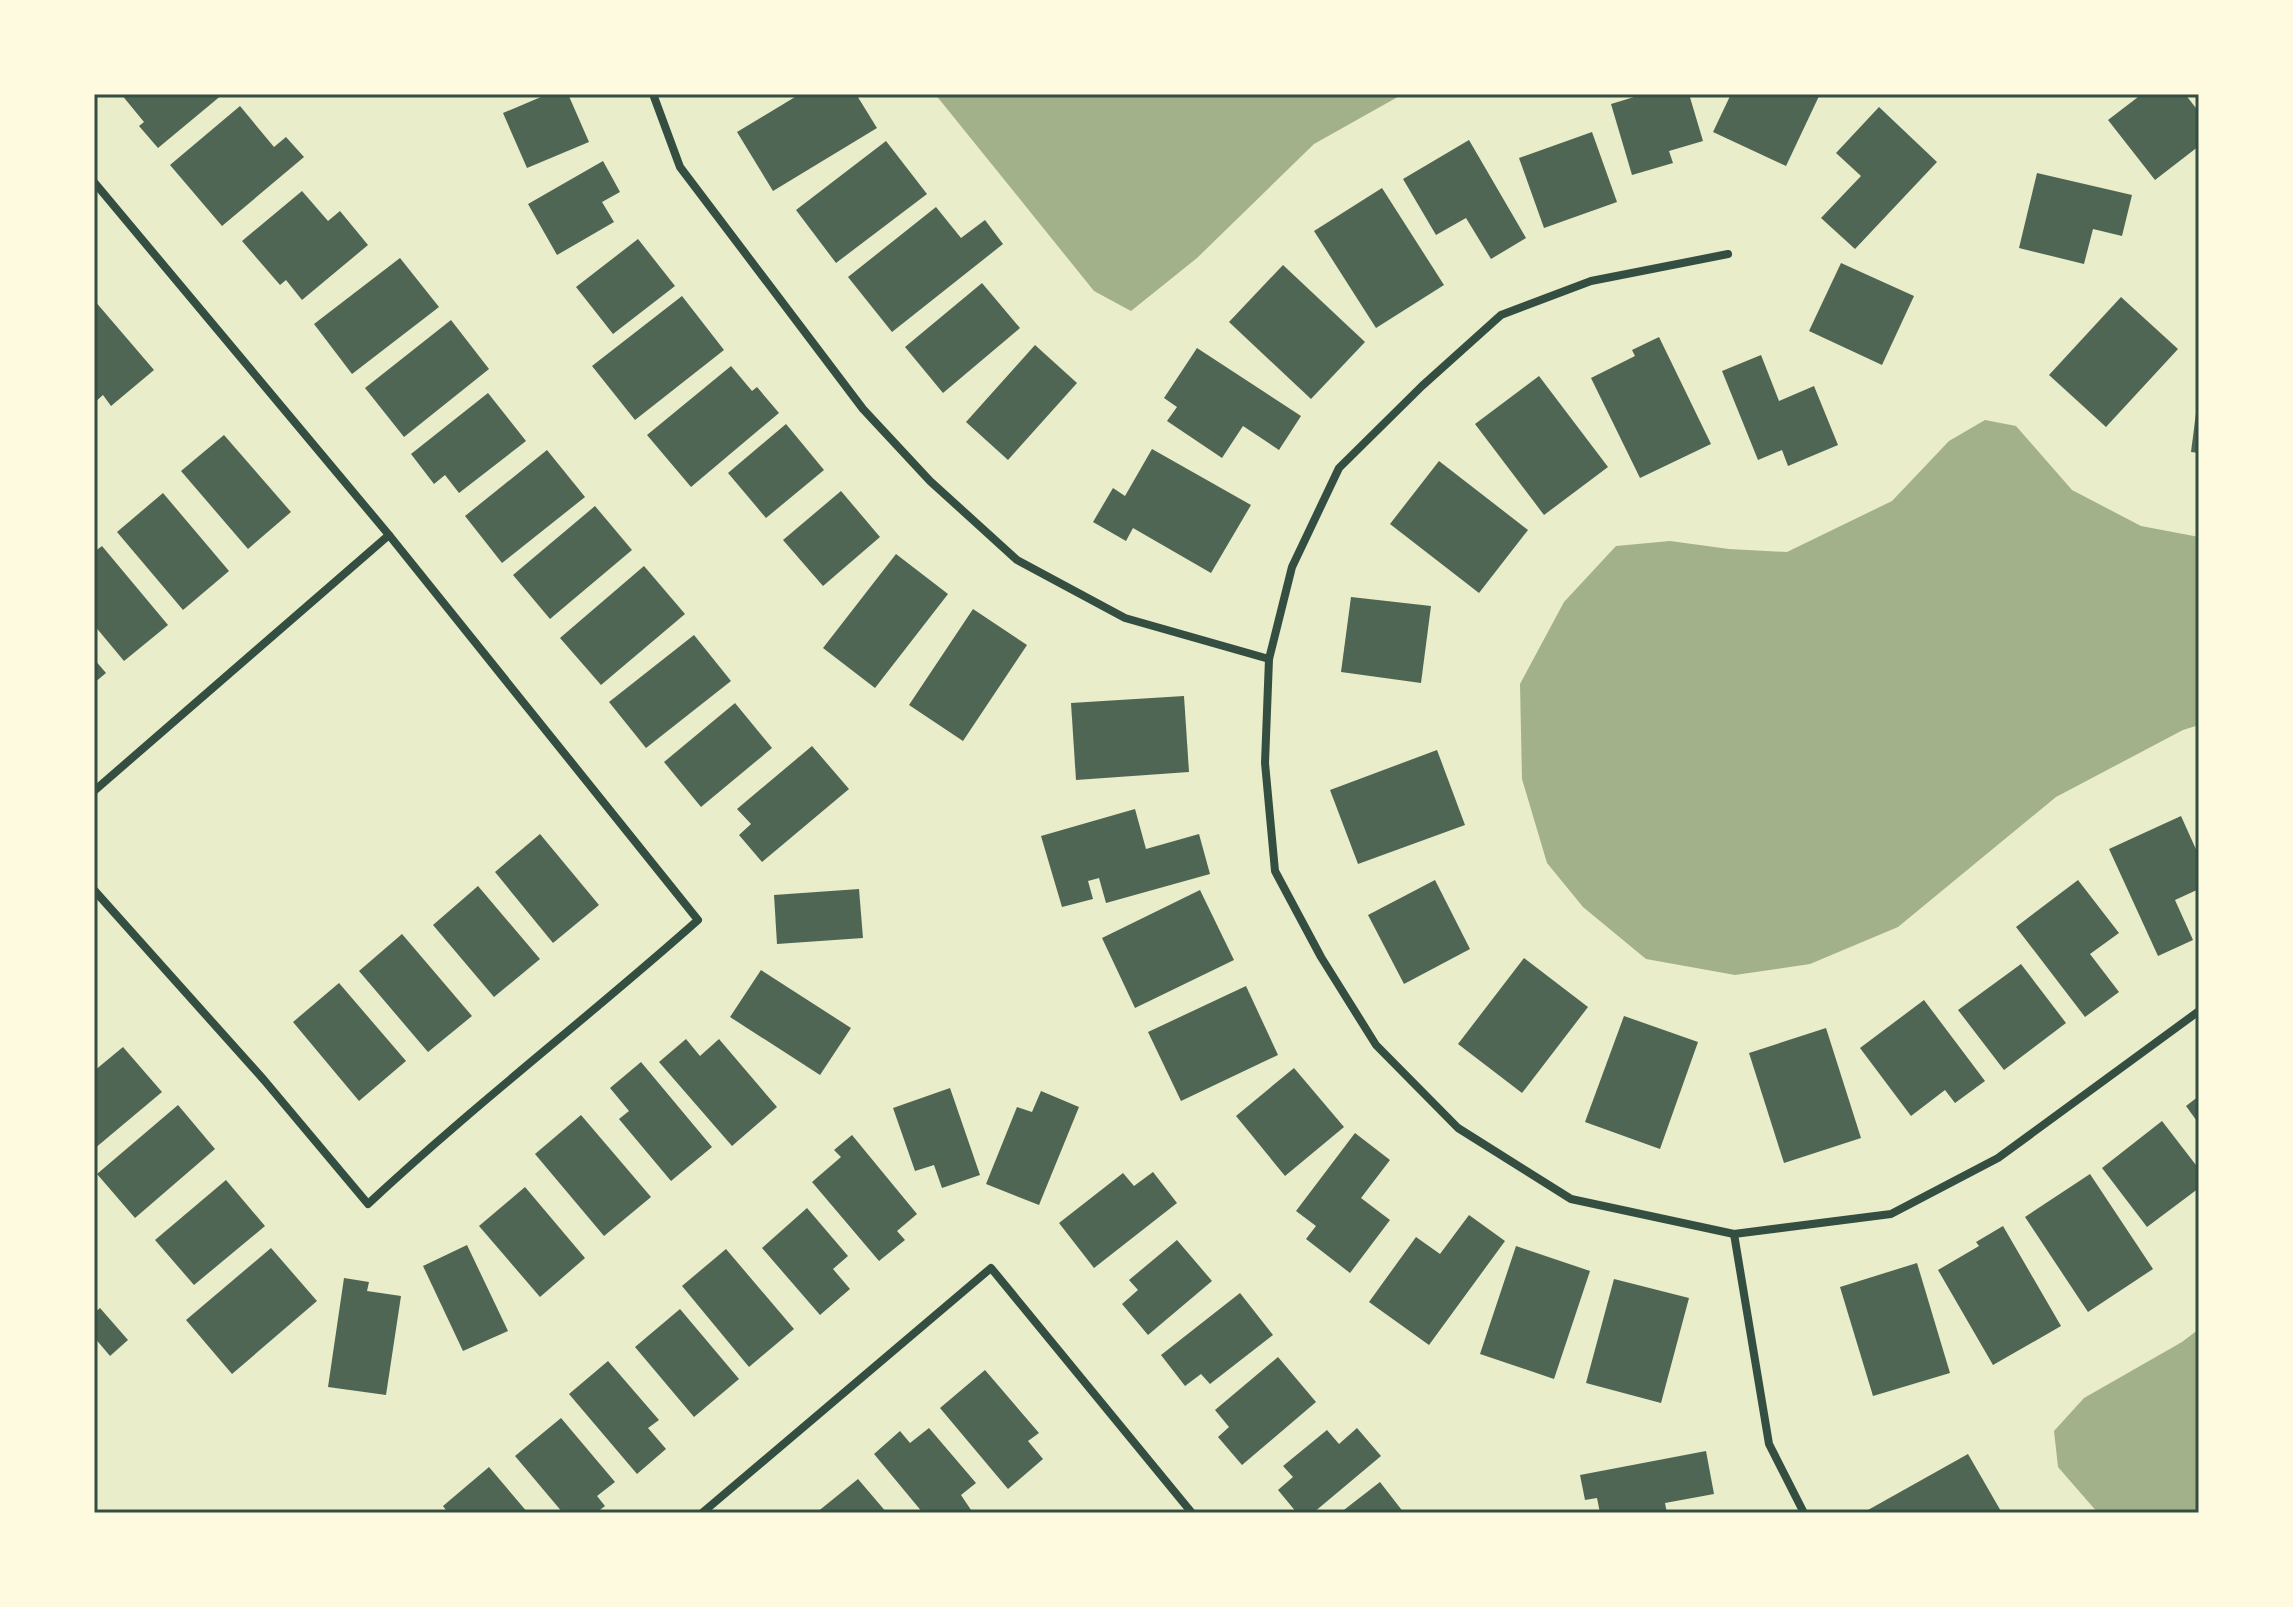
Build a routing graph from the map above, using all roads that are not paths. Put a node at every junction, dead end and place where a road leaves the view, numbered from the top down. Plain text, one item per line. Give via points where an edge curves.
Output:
1 (653, 94) edge
2 (94, 182) edge
3 (103, 192) junction
4 (94, 200) edge
5 (1728, 254) dead end
6 (389, 535) junction
7 (1269, 659) junction
8 (94, 791) edge
9 (94, 890) edge
10 (2199, 1011) edge
11 (1734, 1234) junction
12 (702, 1513) edge
13 (1192, 1513) edge
14 (1804, 1513) edge

1 - 7 street via 680,167 863,409 930,481 1017,560 1125,618
2 - 3 street
3 - 4 street
3 - 6 street
5 - 7 street via 1591,281 1501,315 1339,468 1292,567
6 - 8 street
6 - 9 street via 698,920 442,1135 368,1204
7 - 11 street via 1265,763 1275,871 1376,1045 1458,1128 1571,1199
10 - 11 street via 1998,1158 1891,1214
11 - 14 street via 1769,1444
12 - 13 street via 991,1268

